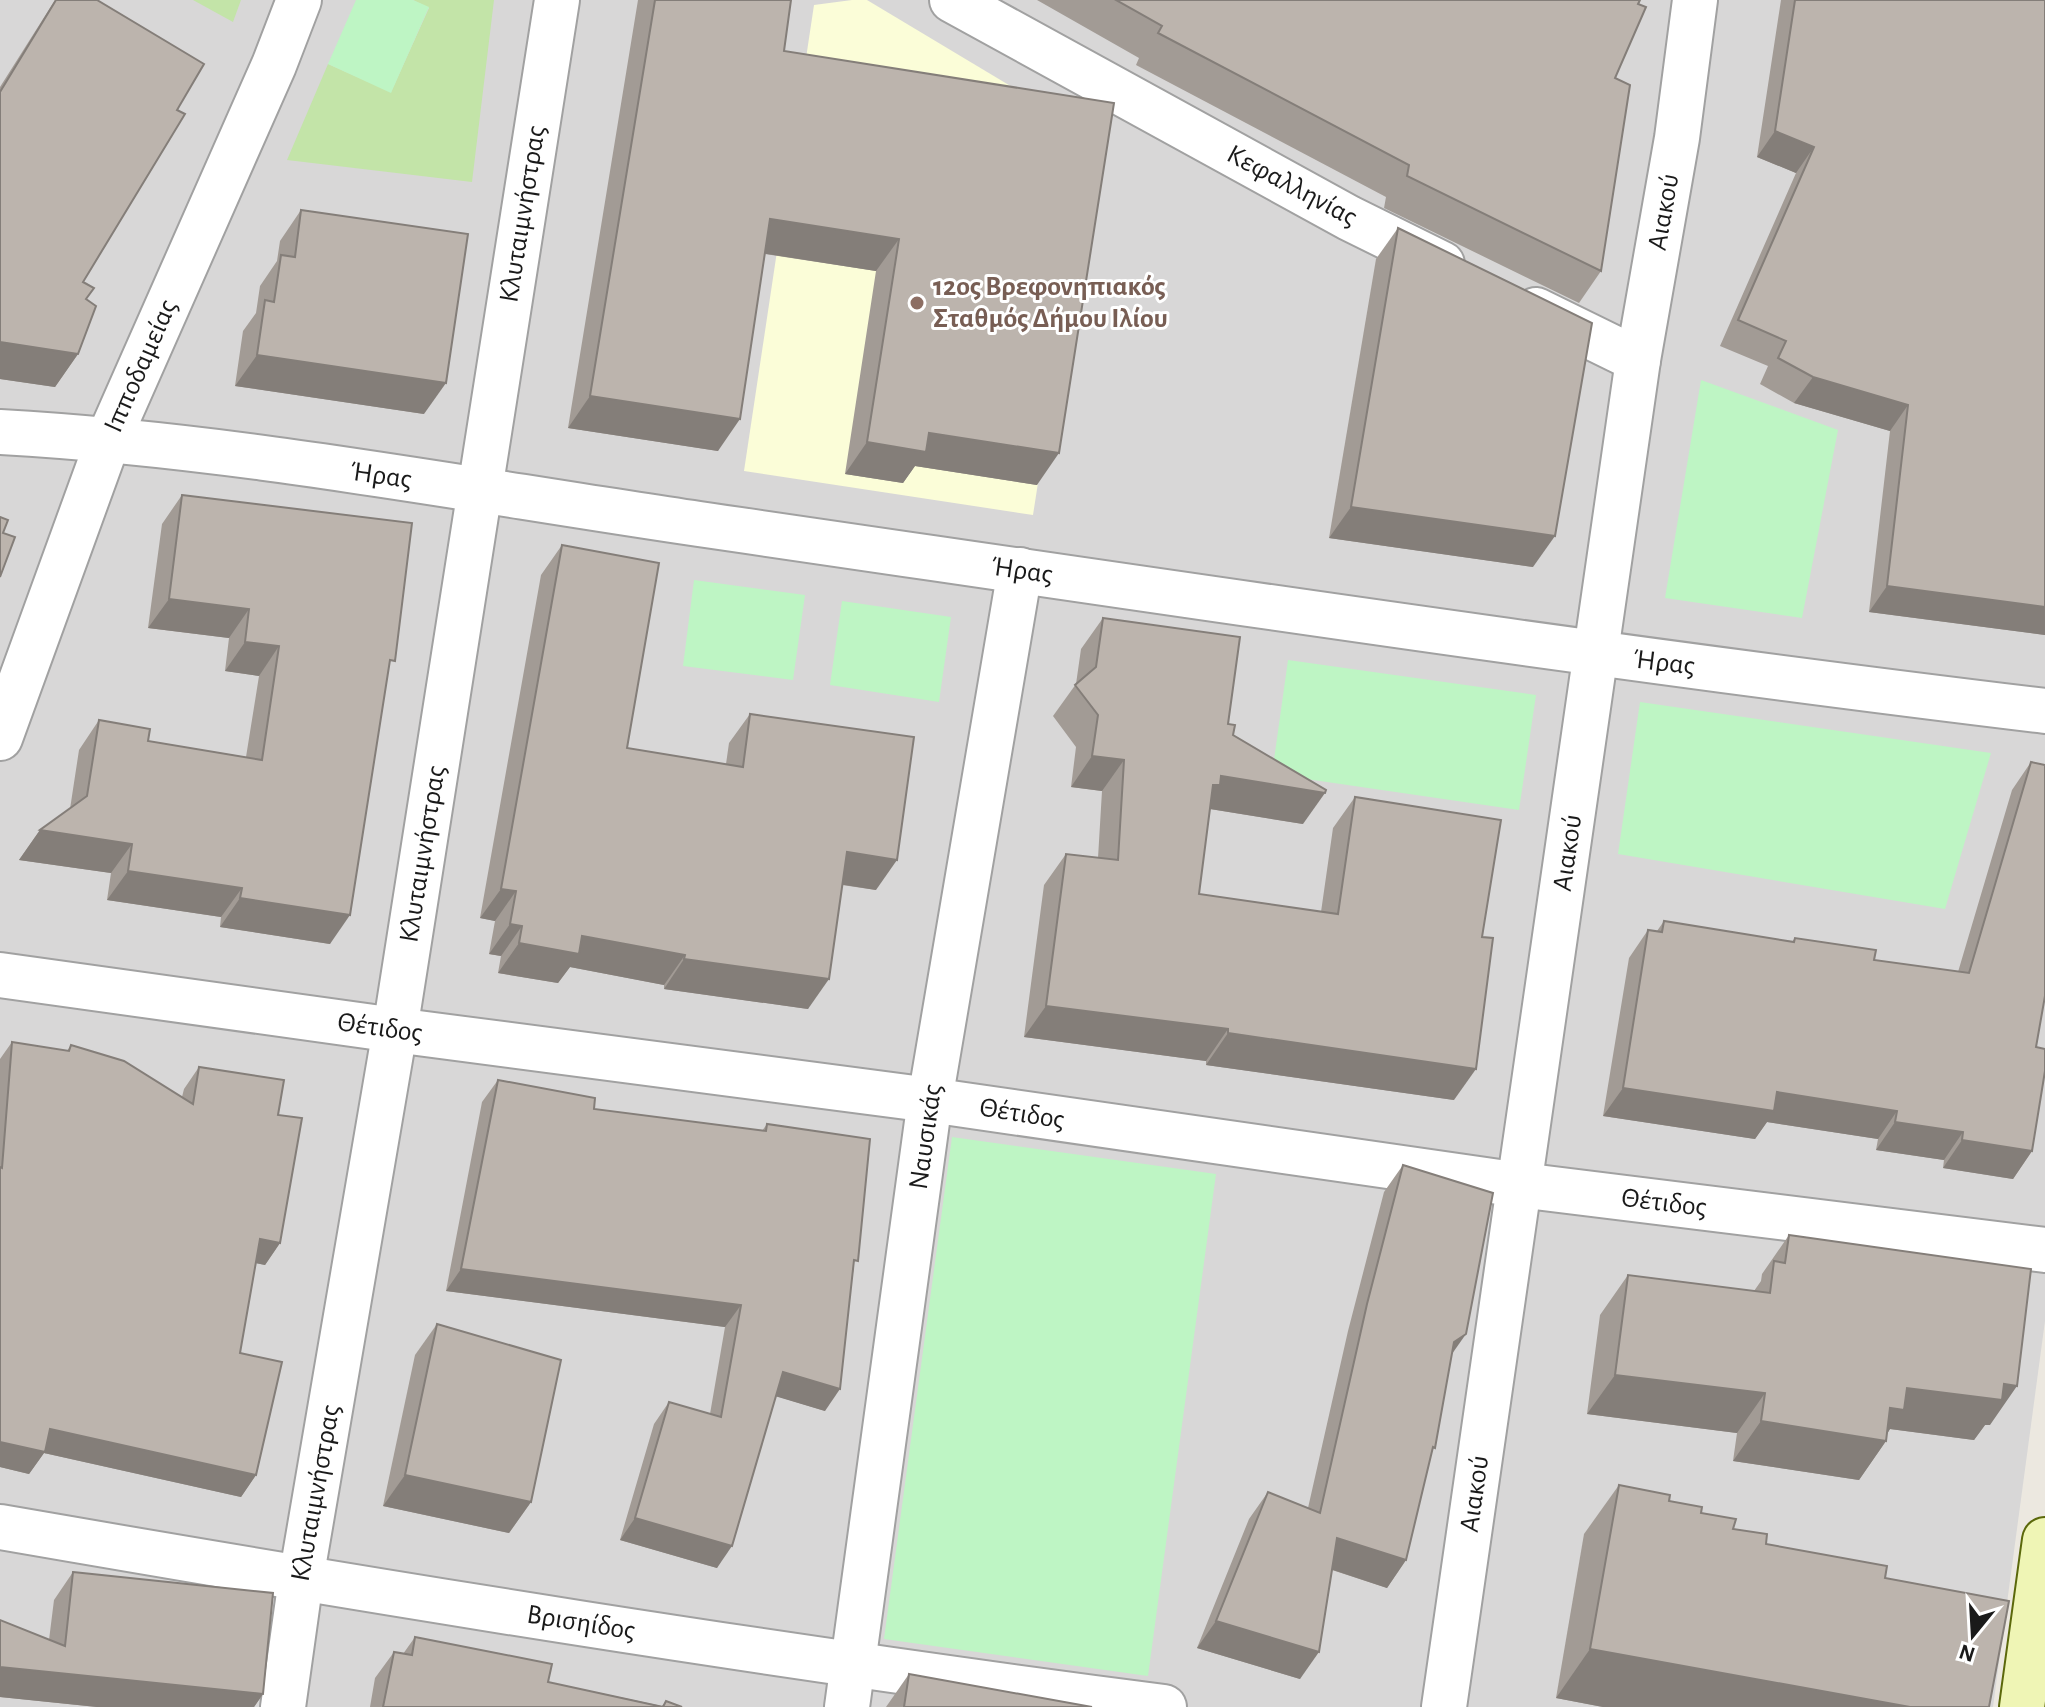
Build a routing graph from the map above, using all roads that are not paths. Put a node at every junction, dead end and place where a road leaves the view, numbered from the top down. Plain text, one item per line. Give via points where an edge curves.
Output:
1 (299, 0) edge
2 (557, 0) edge
3 (952, 0) edge
4 (1695, 0) edge
5 (1638, 360) junction
6 (0, 432) edge
7 (109, 438) junction
8 (480, 489) junction
9 (1020, 570) junction
10 (1596, 655) junction
11 (2045, 711) edge
12 (0, 738) edge
13 (0, 975) edge
14 (395, 1030) junction
15 (930, 1100) junction
16 (1520, 1185) junction
17 (2045, 1250) edge
18 (0, 1527) edge
19 (2045, 1540) edge
20 (301, 1579) junction
21 (850, 1686) edge
22 (283, 1707) edge
23 (1164, 1707) edge
24 (1444, 1707) edge
25 (2022, 1707) edge

1 - 7 street, Ιπποδαμείας
2 - 8 street, Κλυταιμνήστρας
3 - 5 street, Κεφαλληνίας via 1349,218
4 - 5 street, Αιακού
5 - 10 street, Αιακού
6 - 7 street, Ήρας
7 - 8 street, Ήρας
7 - 12 street, Ιπποδαμείας
8 - 9 street, Ήρας
8 - 14 street, Κλυταιμνήστρας
9 - 10 street, Ήρας
9 - 15 street, Ναυσικάς
10 - 11 street, Ήρας
10 - 16 street, Αιακού
13 - 14 street, Θέτιδος
14 - 15 street, Θέτιδος
14 - 20 street, Κλυταιμνήστρας
15 - 16 street, Θέτιδος
15 - 21 street, Ναυσικάς
16 - 17 street, Θέτιδος
16 - 24 street, Αιακού
18 - 20 street, Βρισηίδος
19 - 25 street
20 - 21 street, Βρισηίδος
20 - 22 street, Κλυταιμνήστρας
21 - 23 street, Βρισηίδος

